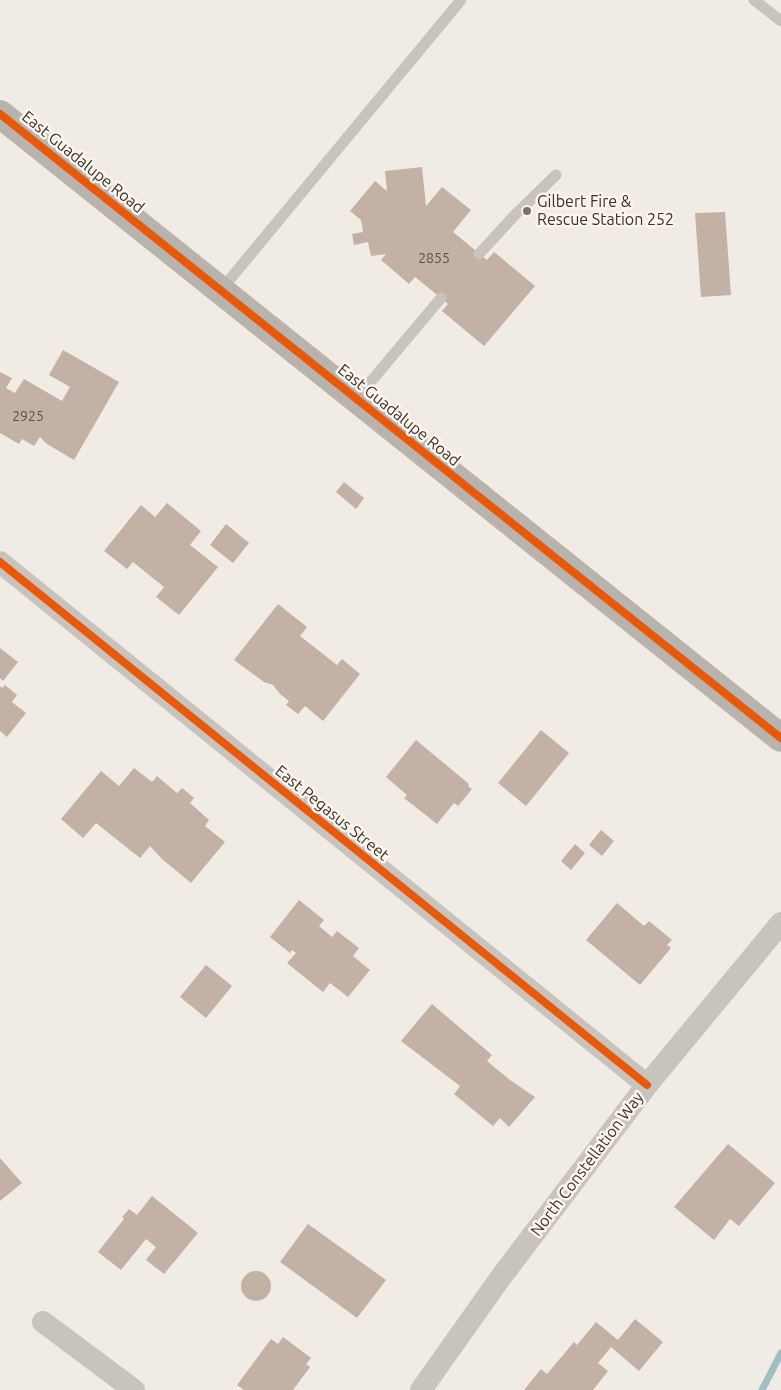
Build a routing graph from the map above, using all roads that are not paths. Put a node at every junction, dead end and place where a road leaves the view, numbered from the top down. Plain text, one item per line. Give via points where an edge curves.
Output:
1 (461, 0) edge
2 (754, 0) edge
3 (781, 20) edge
4 (0, 114) edge
5 (556, 175) dead end
6 (479, 254) dead end
7 (221, 290) junction
8 (441, 298) dead end
9 (356, 398) junction
10 (0, 562) edge
11 (781, 738) edge
12 (781, 923) edge
13 (647, 1085) junction
14 (44, 1322) dead end
15 (134, 1390) edge
16 (421, 1390) edge

1 - 7 lane
2 - 3 lane
4 - 7 main road, East Guadalupe Road
5 - 6 lane
7 - 9 main road, East Guadalupe Road
8 - 9 lane
9 - 11 main road, East Guadalupe Road
10 - 13 street, East Pegasus Street
12 - 13 street, North Constellation Way
13 - 16 street, North Constellation Way via 501,1277
14 - 15 street

